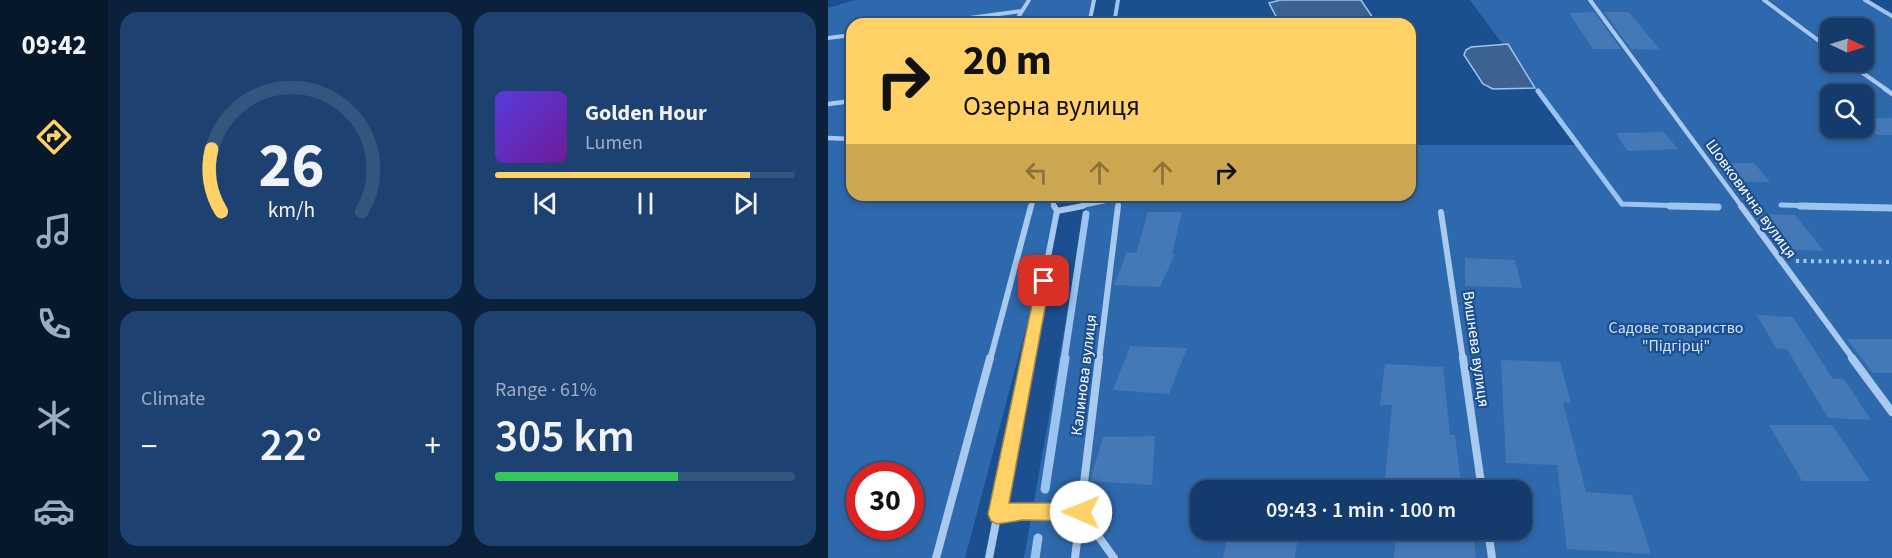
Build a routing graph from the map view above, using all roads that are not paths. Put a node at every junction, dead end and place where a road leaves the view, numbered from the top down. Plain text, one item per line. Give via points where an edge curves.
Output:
1 (1029, 0) edge
2 (1094, 0) edge
3 (1590, 0) edge
4 (1764, 0) edge
5 (1022, 11) junction
6 (969, 18) edge
7 (1018, 18) edge
8 (1090, 18) edge
9 (846, 36) edge
10 (829, 39) edge
11 (1820, 42) edge
12 (1862, 72) edge
13 (1892, 94) edge
14 (846, 102) edge
15 (828, 104) edge
16 (828, 138) edge
17 (846, 139) edge
18 (1034, 201) edge
19 (1052, 201) edge
20 (1099, 201) edge
21 (1118, 201) edge
22 (1058, 211) junction
23 (1441, 212) dead end
24 (1892, 412) edge
25 (1481, 480) edge
26 (1081, 512) junction
27 (997, 514) junction
28 (1489, 540) edge
29 (936, 558) edge
30 (989, 558) edge
31 (1075, 558) edge
32 (1114, 558) edge
33 (1492, 558) edge

1 - 5 street
2 - 8 street
3 - 24 street, Шовковична вулиця
4 - 11 street
5 - 6 street
5 - 7 street
9 - 10 street
12 - 13 street
14 - 15 street
16 - 17 street
18 - 29 street
19 - 22 street
20 - 22 street
21 - 26 street, Калинова вулиця
22 - 27 street
23 - 25 street, Вишнева вулиця
26 - 27 street
26 - 31 street, Калинова вулиця
26 - 32 street
27 - 30 street
28 - 33 street

